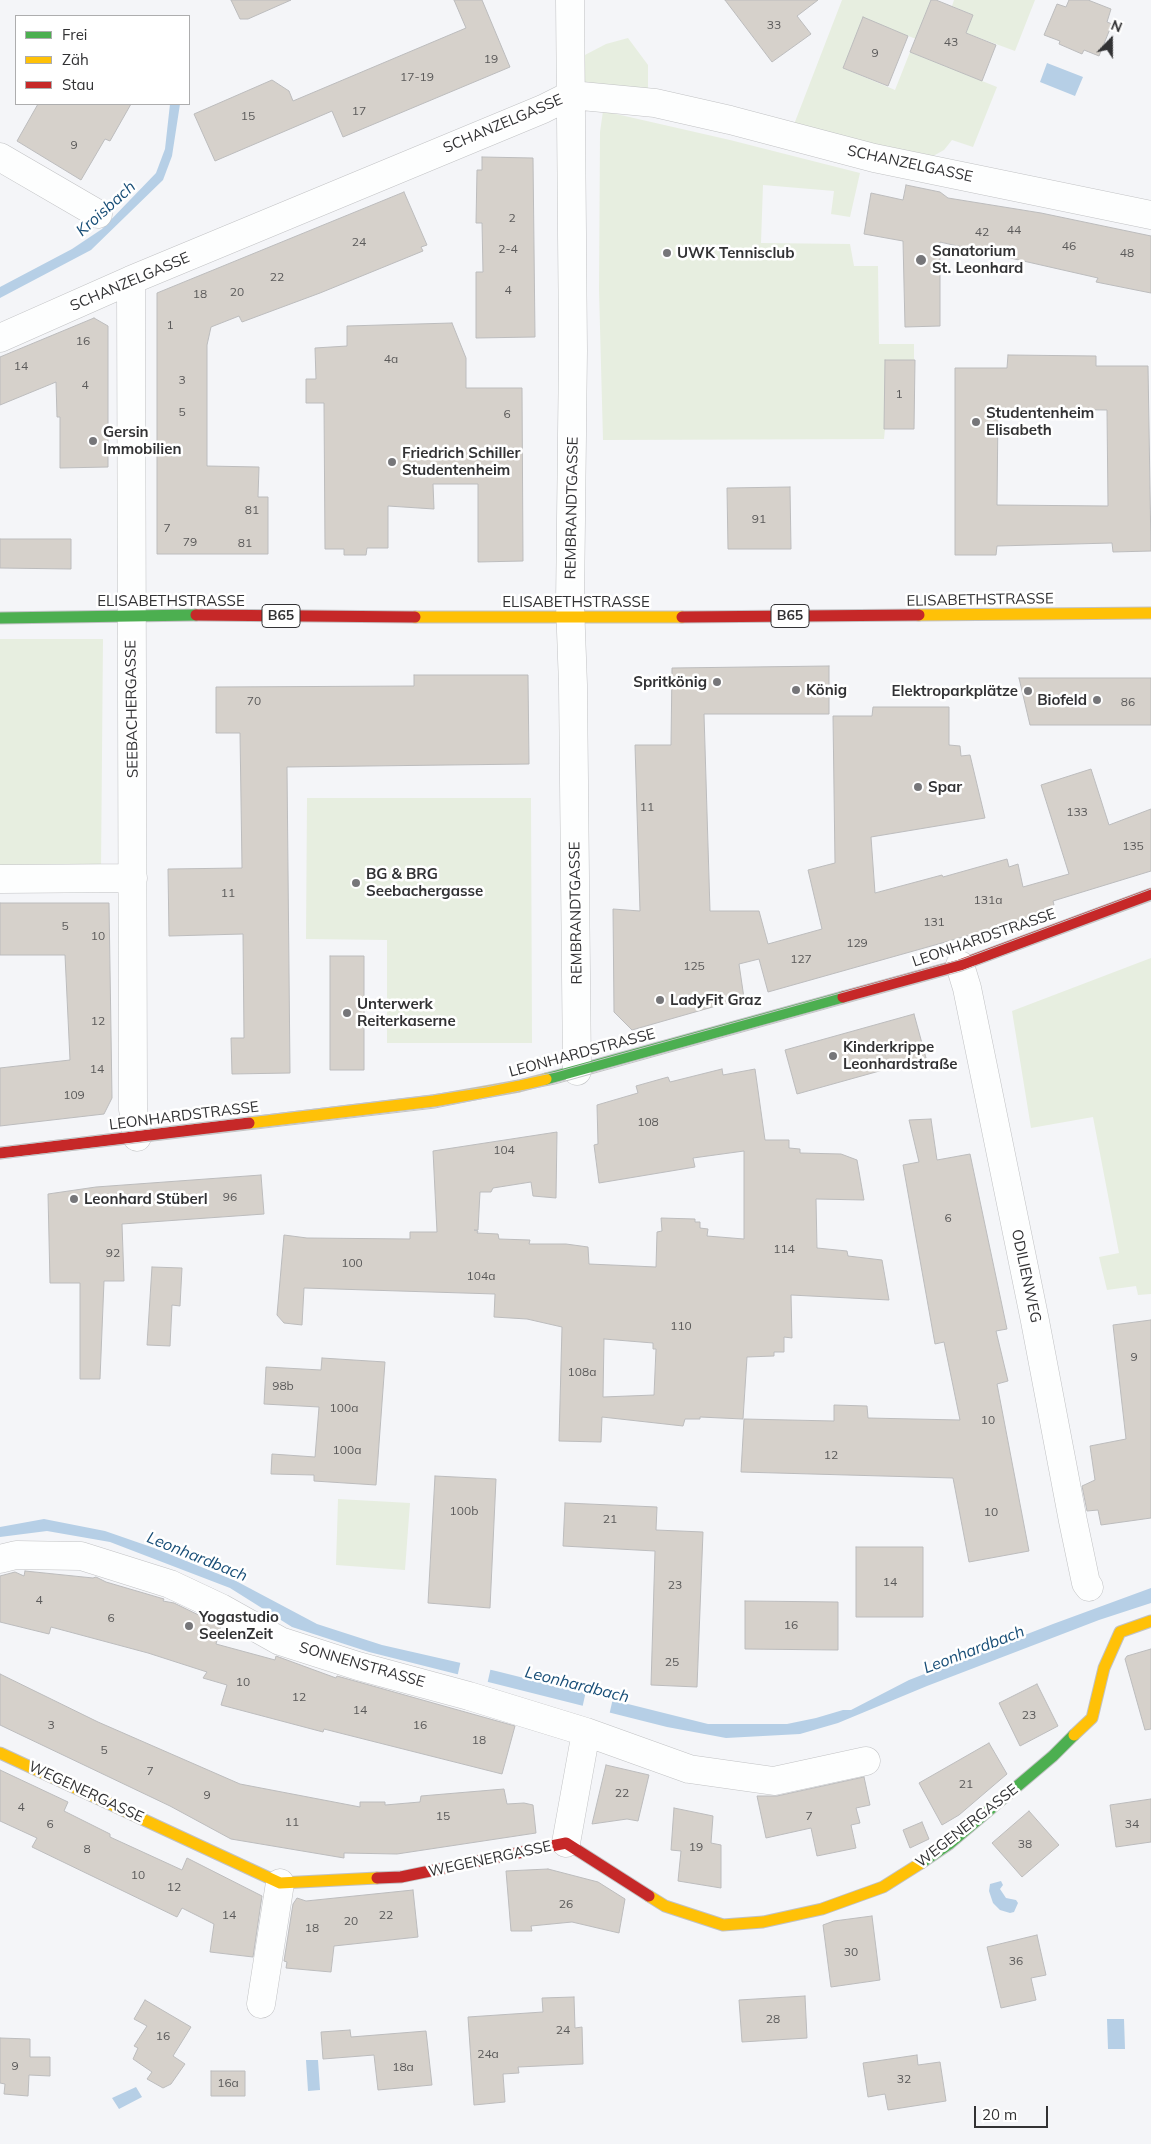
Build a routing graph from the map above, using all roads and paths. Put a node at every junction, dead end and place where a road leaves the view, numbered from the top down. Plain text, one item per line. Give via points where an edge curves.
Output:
1 (570, 0) edge
2 (571, 95) junction
3 (0, 158) edge
4 (98, 214) dead end
5 (1151, 215) edge
6 (131, 280) junction
7 (0, 338) edge
8 (1151, 613) edge
9 (131, 615) junction
10 (0, 618) edge
11 (570, 618) junction
12 (134, 878) junction
13 (0, 879) edge
14 (1151, 894) edge
15 (960, 965) junction
16 (577, 1072) junction
17 (137, 1137) junction
18 (0, 1153) edge
19 (0, 1559) edge
20 (1089, 1587) dead end
21 (1151, 1621) edge
22 (586, 1732) junction
23 (0, 1752) edge
24 (866, 1761) dead end
25 (566, 1843) junction
26 (280, 1883) junction
27 (261, 2004) dead end

1 - 2 street, REMBRANDTGASSE
2 - 5 street, SCHANZELGASSE via 655,103 874,158
2 - 6 street, SCHANZELGASSE
2 - 11 street, REMBRANDTGASSE via 573,379
3 - 4 street
6 - 7 street, SCHANZELGASSE
6 - 9 street, SEEBACHERGASSE
8 - 11 street, ELISABETHSTRASSE / B65
9 - 10 street, ELISABETHSTRASSE / B65
9 - 11 street, ELISABETHSTRASSE / B65
9 - 12 street, SEEBACHERGASSE
11 - 16 street, REMBRANDTGASSE via 574,685
12 - 13 street
12 - 17 street, SEEBACHERGASSE via 133,1109
14 - 15 street, LEONHARDSTRASSE
15 - 16 street, LEONHARDSTRASSE
15 - 20 street, ODILIENWEG
16 - 17 street, LEONHARDSTRASSE via 434,1101
17 - 18 street, LEONHARDSTRASSE
19 - 22 street, SONNENSTRASSE via 81,1556 170,1584 280,1641
21 - 25 street, WEGENERGASSE via 1120,1632 1104,1668 1092,1718 1054,1756 949,1844 883,1888 822,1909 723,1925 666,1906
22 - 24 street, SONNENSTRASSE via 689,1769 774,1781
22 - 25 street
23 - 26 street, WEGENERGASSE
25 - 26 street, WEGENERGASSE via 401,1877
26 - 27 street

